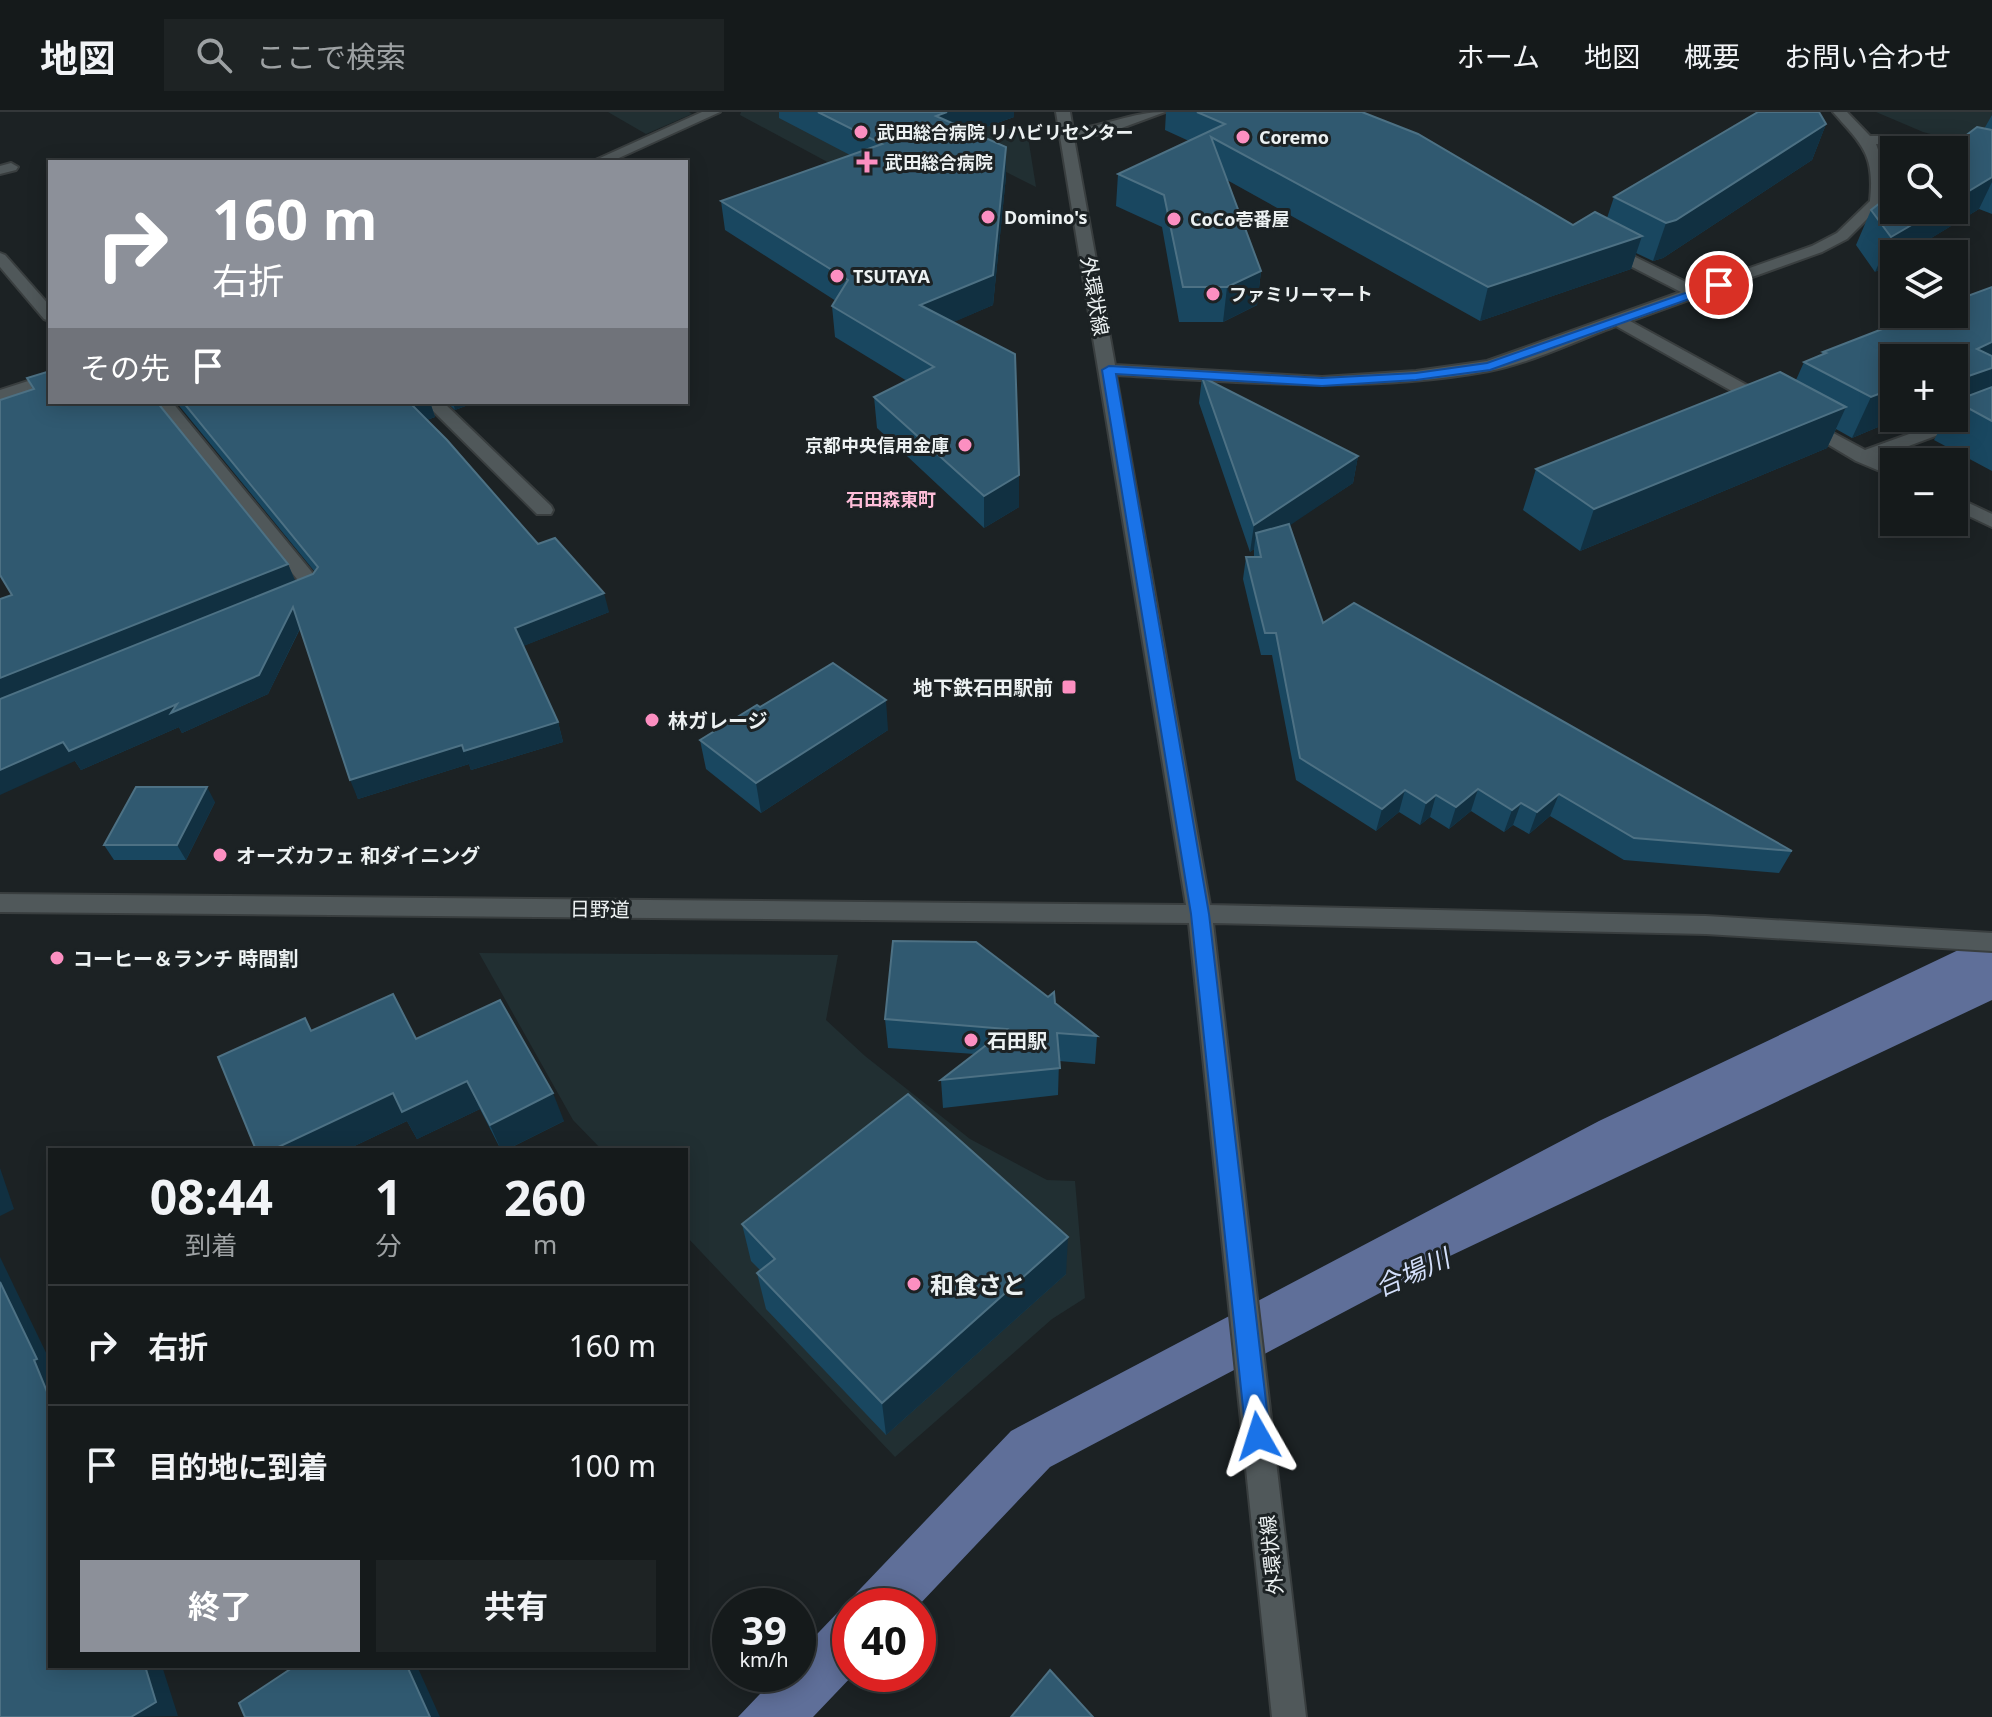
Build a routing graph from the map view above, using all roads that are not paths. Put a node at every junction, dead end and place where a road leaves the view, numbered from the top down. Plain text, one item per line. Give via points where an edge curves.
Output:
1 (713, 112) edge
2 (1063, 112) edge
3 (1158, 112) edge
4 (1840, 112) edge
5 (1066, 135) junction
6 (1870, 140) junction
7 (1880, 140) edge
8 (603, 160) edge
9 (1594, 241) edge
10 (0, 258) edge
11 (1695, 293) junction
12 (48, 314) edge
13 (1616, 320) junction
14 (1109, 370) junction
15 (48, 380) edge
16 (0, 396) edge
17 (165, 404) edge
18 (435, 404) edge
19 (1992, 409) edge
20 (1862, 457) junction
21 (1880, 465) edge
22 (1968, 509) edge
23 (544, 510) dead end
24 (1992, 521) edge
25 (271, 603) edge
26 (0, 903) edge
27 (1200, 914) junction
28 (1992, 942) edge
29 (1289, 1717) edge

1 - 8 street
2 - 5 street, 外環状線
3 - 5 street via 1103,130
4 - 6 street
5 - 14 street, 外環状線
6 - 7 street
6 - 11 street via 1880,170 1879,188 1877,202 1859,222 1817,249
9 - 11 street
10 - 12 street
11 - 13 street
13 - 14 street via 1490,366 1416,376 1322,382
13 - 20 street
14 - 27 street, 外環状線
15 - 16 street
17 - 25 street via 313,586
18 - 23 street
19 - 20 street
20 - 21 street
22 - 24 street
26 - 27 street, 日野道
27 - 28 street, 日野道 via 1706,925
27 - 29 street, 外環状線

